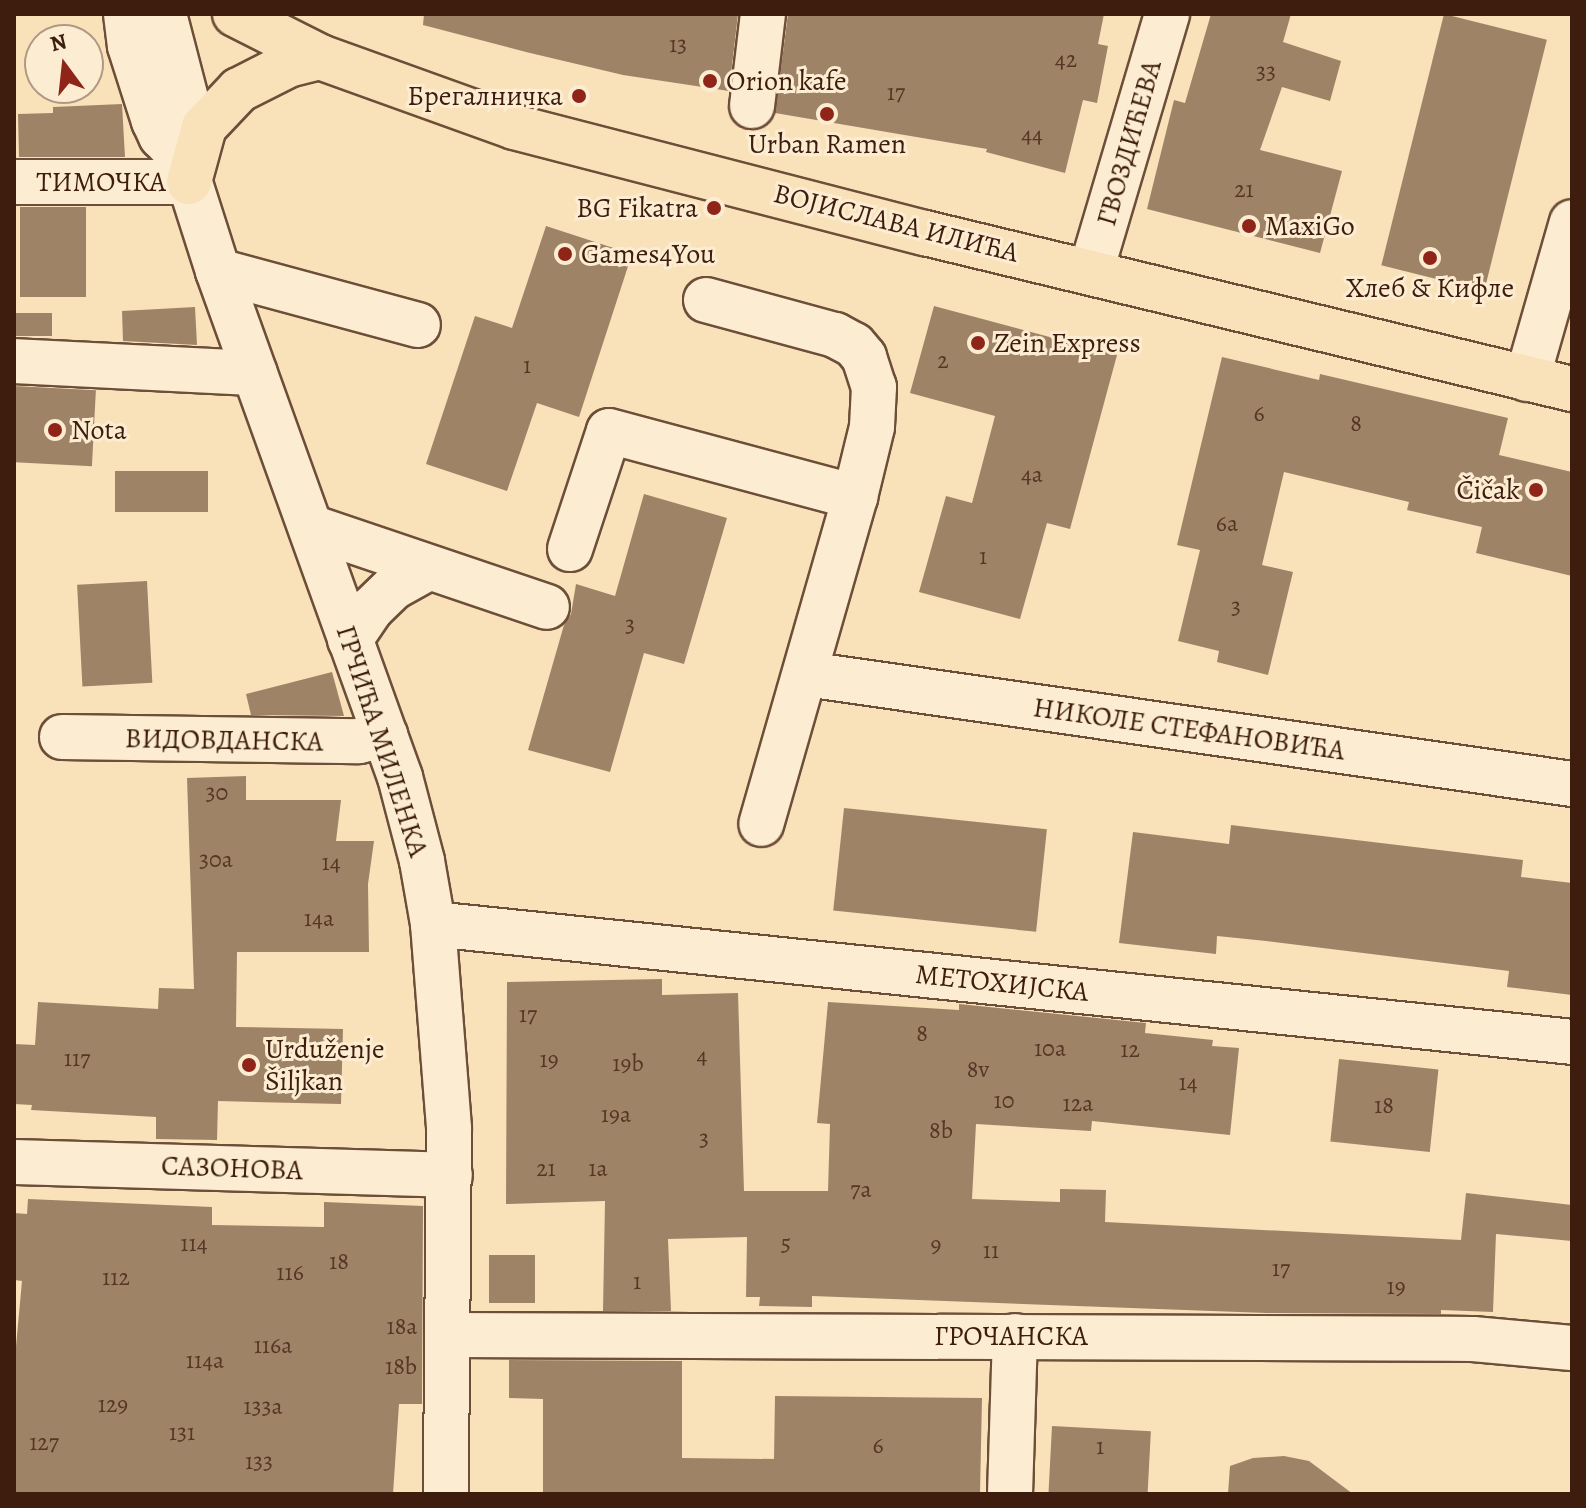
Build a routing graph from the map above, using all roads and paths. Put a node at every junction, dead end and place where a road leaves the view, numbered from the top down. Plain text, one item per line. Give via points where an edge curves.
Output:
1 (126, 14) edge
2 (164, 14) edge
3 (235, 14) edge
4 (763, 14) edge
5 (1167, 14) edge
6 (320, 57) junction
7 (752, 106) dead end
8 (185, 170) junction
9 (14, 182) edge
10 (1572, 222) edge
11 (218, 271) junction
12 (1091, 271) junction
13 (706, 300) dead end
14 (418, 325) dead end
15 (14, 361) edge
16 (255, 373) junction
17 (1527, 379) junction
18 (1572, 389) edge
19 (855, 497) junction
20 (311, 527) junction
21 (570, 549) dead end
22 (428, 568) junction
23 (547, 607) dead end
24 (350, 640) junction
25 (806, 674) junction
26 (385, 735) junction
27 (62, 737) dead end
28 (1572, 784) edge
29 (761, 824) dead end
30 (433, 924) junction
31 (1572, 1042) edge
32 (14, 1162) edge
33 (450, 1175) junction
34 (450, 1335) junction
35 (1015, 1336) junction
36 (1572, 1348) edge
37 (446, 1494) edge
38 (1010, 1494) edge

1 - 8 street, ГРЧИЋА МИЛЕНКА via 130,46 154,121
2 - 8 street, ГРЧИЋА МИЛЕНКА via 190,114
3 - 6 main road, ВОЈИСЛАВА ИЛИЋА
4 - 7 street
5 - 12 street, ГВОЗДИЋЕВА
6 - 8 main road via 288,65 239,90 204,127
6 - 12 main road, ВОЈИСЛАВА ИЛИЋА via 514,127
8 - 9 street, ТИМОЧКА
8 - 11 street, ГРЧИЋА МИЛЕНКА
10 - 17 street
11 - 14 street
11 - 16 street, ГРЧИЋА МИЛЕНКА
12 - 17 main road, ВОЈИСЛАВА ИЛИЋА
13 - 19 street via 835,335 864,357 875,404
15 - 16 street
16 - 20 street, ГРЧИЋА МИЛЕНКА
17 - 18 main road, ВОЈИСЛАВА ИЛИЋА
19 - 21 street via 609,431
19 - 25 street
20 - 22 street
20 - 24 street, ГРЧИЋА МИЛЕНКА
22 - 23 street
22 - 24 street via 394,587
24 - 26 street, ГРЧИЋА МИЛЕНКА
25 - 28 street, НИКОЛЕ СТЕФАНОВИЋА
25 - 29 street
26 - 27 street, ВИДОВДАНСКА via 359,741
26 - 30 street, ГРЧИЋА МИЛЕНКА via 422,861
30 - 31 street, МЕТОХИЈСКА
30 - 33 street, ГРЧИЋА МИЛЕНКА
32 - 33 street, САЗОНОВА
33 - 34 street, ГРЧИЋА МИЛЕНКА
34 - 35 street, ГРОЧАНСКА
34 - 37 street, ГРЧИЋА МИЛЕНКА
35 - 36 street, ГРОЧАНСКА via 1473,1339
35 - 38 street

